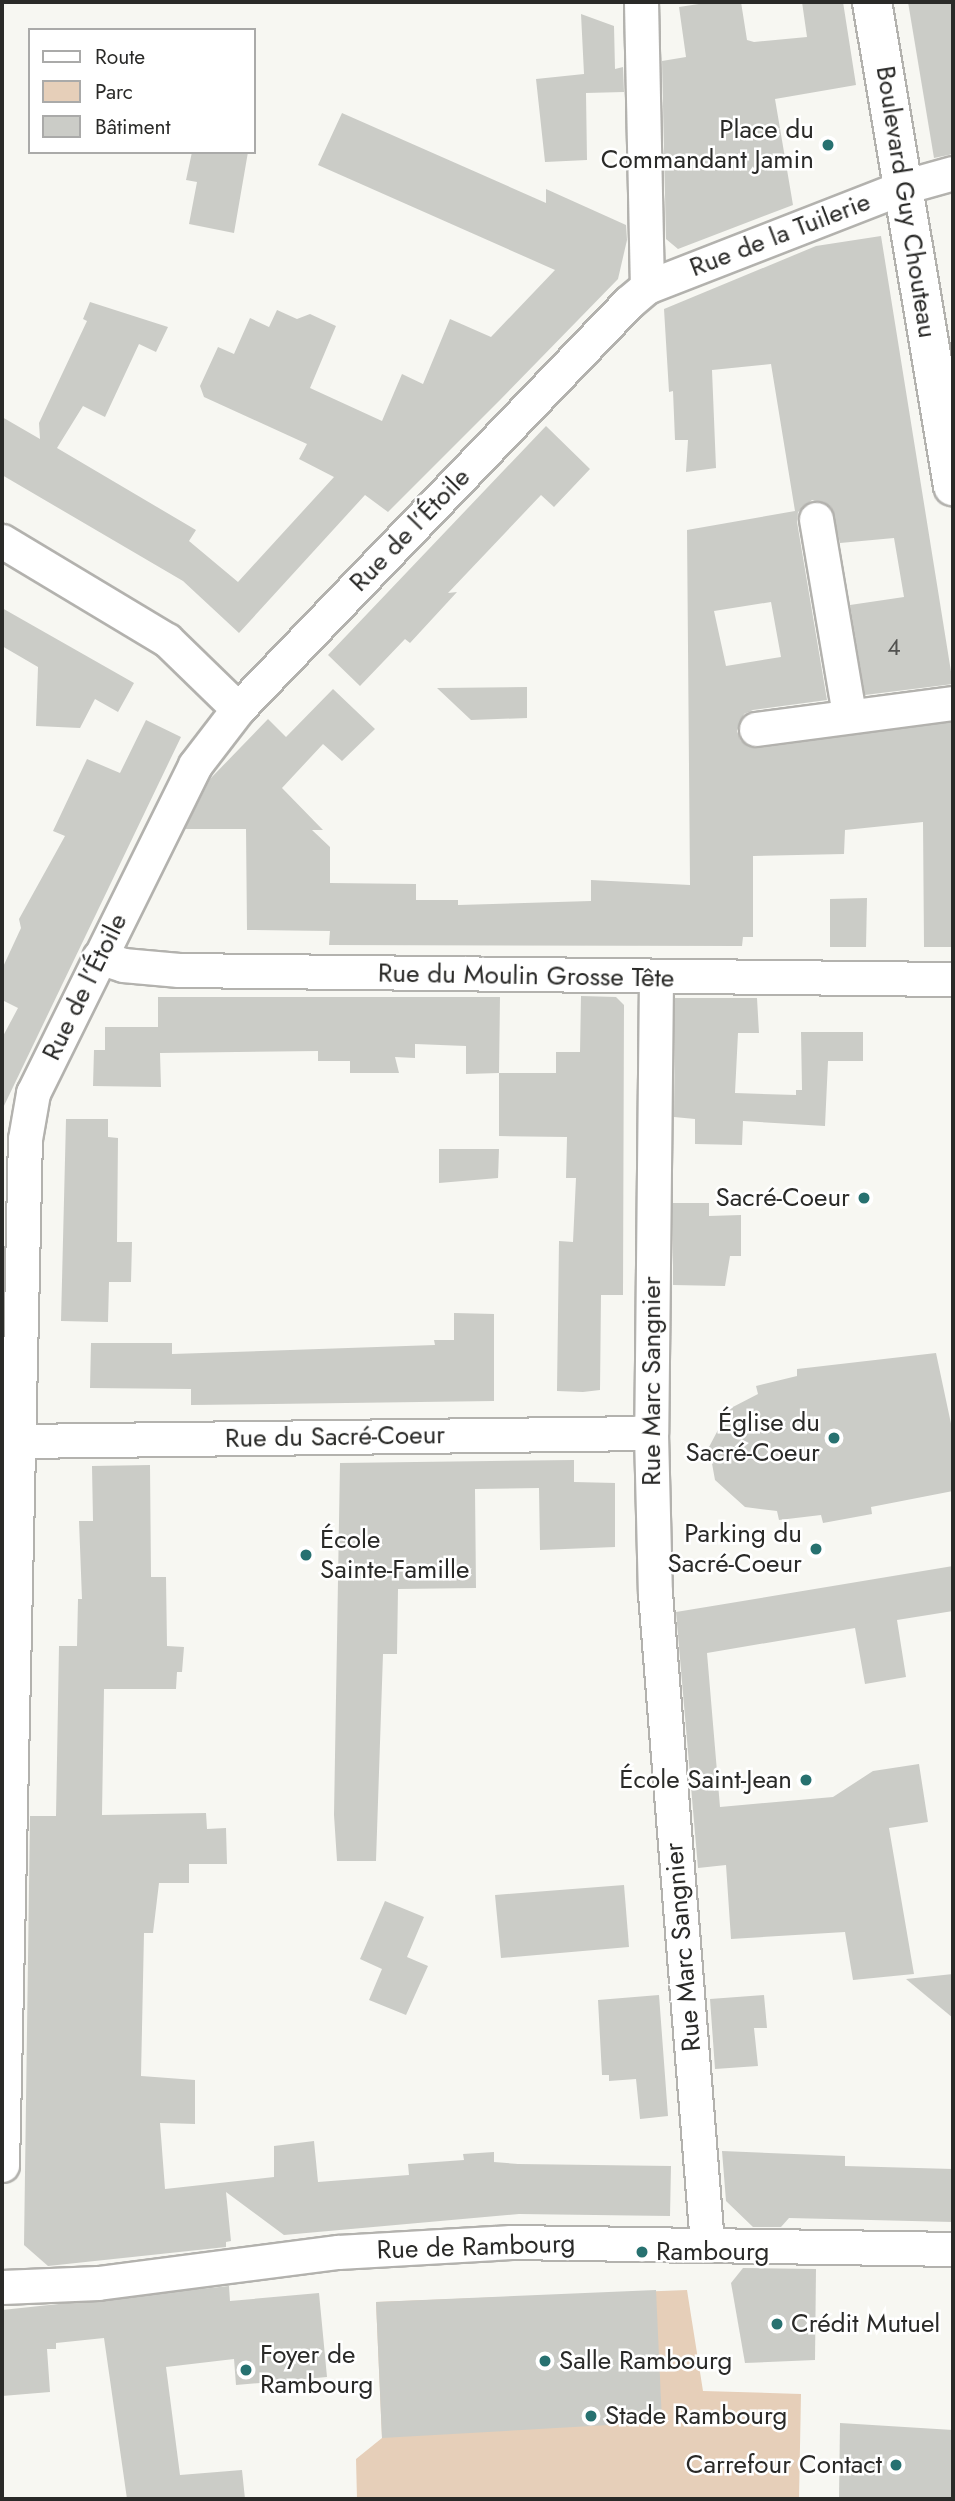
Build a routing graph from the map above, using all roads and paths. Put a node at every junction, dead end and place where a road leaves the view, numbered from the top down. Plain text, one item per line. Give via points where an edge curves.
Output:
1 (641, 2) edge
2 (872, 2) edge
3 (953, 173) edge
4 (903, 187) junction
5 (647, 287) junction
6 (953, 486) edge
7 (816, 519) dead end
8 (2, 541) edge
9 (953, 703) edge
10 (238, 709) junction
11 (849, 715) junction
12 (756, 729) dead end
13 (99, 957) junction
14 (656, 978) junction
15 (953, 979) edge
16 (13, 1134) edge
17 (12, 1269) edge
18 (651, 1433) junction
19 (19, 1441) junction
20 (8, 1579) edge
21 (2, 2165) edge
22 (707, 2244) junction
23 (953, 2249) edge
24 (2, 2287) edge

1 - 5 street
2 - 4 main road, Boulevard Guy Chouteau
3 - 4 street, Rue de la Tuilerie
4 - 5 street, Rue de la Tuilerie
4 - 6 main road, Boulevard Guy Chouteau
5 - 10 street, Rue de l’Étoile
7 - 11 street
8 - 10 street via 167,640
9 - 11 street
10 - 13 street, Rue de l’Étoile via 195,765
11 - 12 street
13 - 14 street, Rue du Moulin Grosse Tête via 123,965 179,970
13 - 16 street, Rue de l’Étoile
14 - 15 street, Rue du Moulin Grosse Tête
14 - 18 street, Rue Marc Sangnier
16 - 17 street, Rue de l’Étoile
17 - 19 street, Rue de l’Étoile
18 - 19 street, Rue du Sacré-Coeur
18 - 22 street, Rue Marc Sangnier via 654,1593
19 - 20 street, Rue de l’Étoile
20 - 21 street, Rue de l’Étoile
22 - 23 street, Rue de Rambourg
22 - 24 street, Rue de Rambourg via 511,2242 338,2252 98,2283

